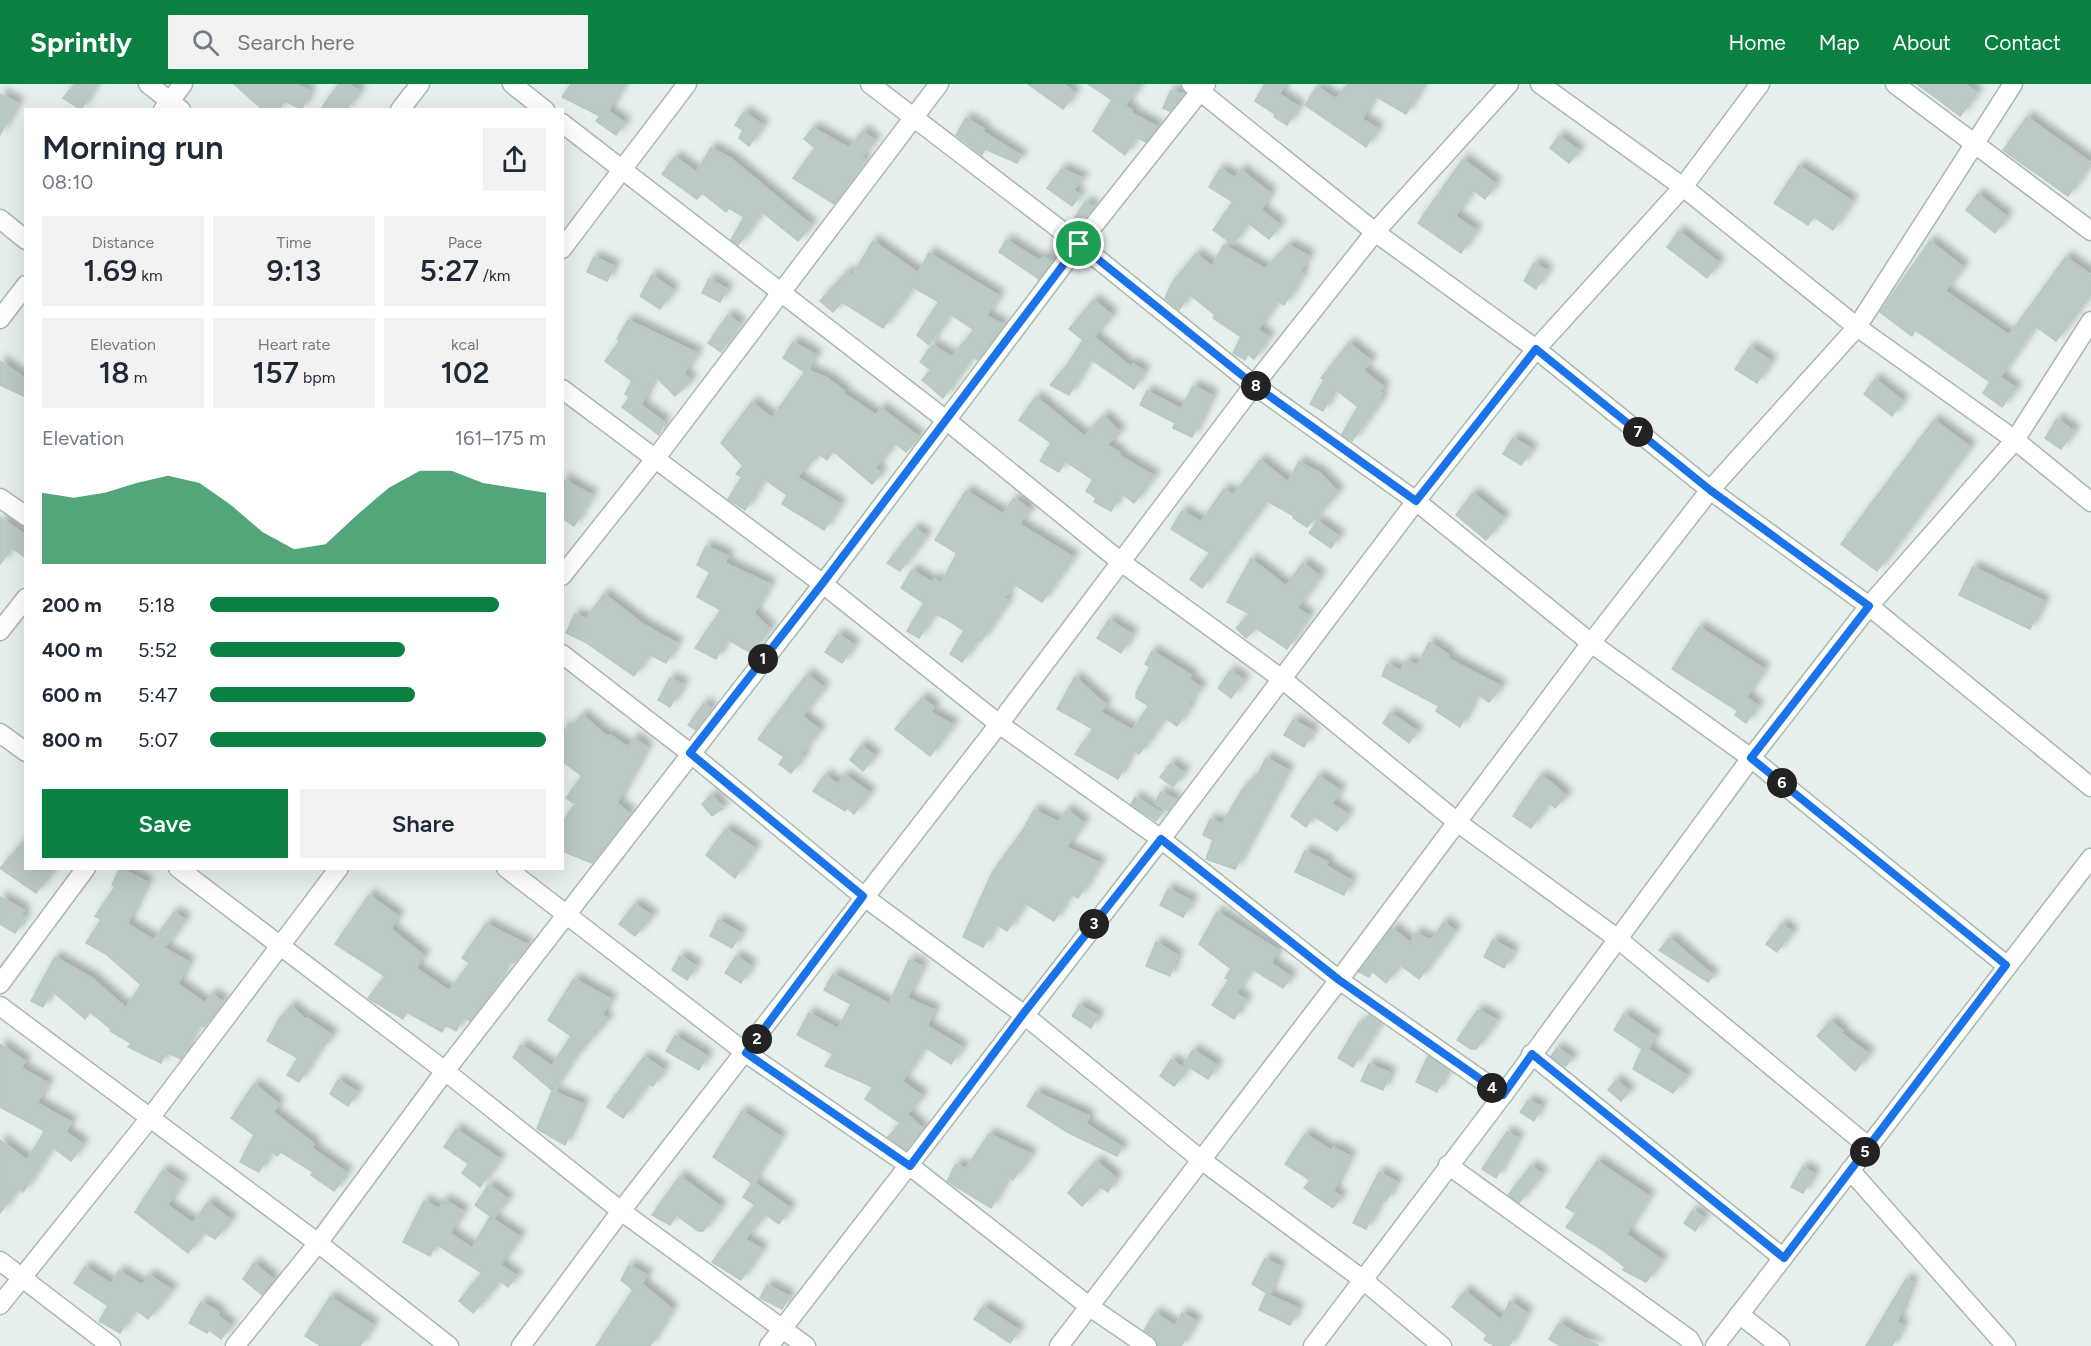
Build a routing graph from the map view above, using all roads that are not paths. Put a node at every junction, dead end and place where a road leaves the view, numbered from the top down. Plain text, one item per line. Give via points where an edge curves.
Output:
1 (148, 84) edge
2 (183, 84) edge
3 (420, 84) edge
4 (512, 84) edge
5 (687, 84) edge
6 (870, 84) edge
7 (939, 84) edge
8 (1509, 84) edge
9 (1540, 84) edge
10 (1760, 84) edge
11 (1895, 84) edge
12 (2013, 84) edge
13 (1199, 86) edge
14 (171, 107) edge
15 (402, 108) edge
16 (542, 108) edge
17 (913, 117) junction
18 (564, 125) edge
19 (1974, 145) junction
20 (622, 170) junction
21 (1683, 187) junction
22 (0, 219) edge
23 (2091, 231) edge
24 (1375, 232) junction
25 (24, 238) edge
26 (1079, 244) junction
27 (564, 246) edge
28 (24, 288) edge
29 (781, 292) junction
30 (0, 319) edge
31 (2091, 321) edge
32 (1857, 327) junction
33 (1536, 349) junction
34 (1254, 385) junction
35 (564, 391) edge
36 (946, 420) junction
37 (2015, 440) junction
38 (655, 459) junction
39 (1710, 490) junction
40 (0, 498) edge
41 (1416, 501) junction
42 (2091, 502) edge
43 (24, 515) edge
44 (1121, 562) junction
45 (564, 573) edge
46 (822, 584) junction
47 (24, 601) edge
48 (1869, 606) junction
49 (0, 631) edge
50 (1591, 643) junction
51 (564, 656) edge
52 (1282, 679) junction
53 (999, 724) junction
54 (0, 733) edge
55 (24, 751) edge
56 (690, 753) junction
57 (1751, 758) junction
58 (2091, 787) edge
59 (1457, 822) junction
60 (1161, 839) junction
61 (2091, 858) edge
62 (85, 870) edge
63 (181, 870) edge
64 (337, 870) edge
65 (509, 870) edge
66 (863, 896) junction
67 (569, 915) junction
68 (1618, 939) junction
69 (279, 945) junction
70 (2006, 965) junction
71 (1339, 980) junction
72 (0, 984) edge
73 (0, 1006) edge
74 (1023, 1014) junction
75 (746, 1053) junction
76 (1532, 1054) junction
77 (445, 1071) junction
78 (1503, 1095) junction
79 (150, 1118) junction
80 (1869, 1147) junction
81 (1200, 1159) junction
82 (1448, 1165) junction
83 (910, 1166) junction
84 (1850, 1170) junction
85 (621, 1212) junction
86 (318, 1243) junction
87 (1784, 1258) junction
88 (0, 1261) edge
89 (21, 1277) junction
90 (1362, 1279) junction
91 (0, 1305) edge
92 (1090, 1306) junction
93 (1739, 1314) junction
94 (783, 1327) junction
95 (111, 1346) edge
96 (235, 1346) edge
97 (449, 1346) edge
98 (521, 1346) edge
99 (769, 1346) edge
100 (806, 1346) edge
101 (1059, 1346) edge
102 (1147, 1346) edge
103 (1313, 1346) edge
104 (1442, 1346) edge
105 (1693, 1346) edge
106 (1715, 1346) edge
107 (1780, 1346) edge
108 (2006, 1346) edge

1 - 14 street
2 - 14 street
3 - 15 street
4 - 16 street
5 - 20 street
6 - 17 street
7 - 17 street
8 - 24 street
9 - 21 street
10 - 21 street
11 - 19 street
12 - 19 street
13 - 24 street
13 - 26 street
17 - 26 street
17 - 29 street
18 - 20 street
19 - 23 street
19 - 32 street
20 - 27 street
20 - 29 street
21 - 32 street
21 - 33 street
22 - 25 street
24 - 33 street
24 - 34 street
26 - 34 street
26 - 36 street
28 - 30 street
29 - 36 street
29 - 38 street
31 - 37 street
32 - 37 street
32 - 39 street
33 - 39 street
33 - 41 street
34 - 41 street
34 - 44 street
35 - 38 street
36 - 44 street
36 - 46 street
37 - 42 street
37 - 48 street
38 - 45 street
38 - 46 street
39 - 48 street
39 - 50 street
40 - 43 street
41 - 50 street
41 - 52 street
44 - 52 street
44 - 53 street
46 - 53 street
46 - 56 street
47 - 49 street
48 - 57 street
48 - 58 street
50 - 57 street
50 - 59 street
51 - 56 street
52 - 59 street
52 - 60 street
53 - 60 street
53 - 66 street
54 - 55 street
56 - 66 street
56 - 67 street
57 - 68 street
57 - 70 street
59 - 68 street
59 - 71 street
60 - 71 street
60 - 74 street
61 - 70 street
62 - 72 street
63 - 69 street
64 - 69 street
65 - 67 street
66 - 74 street
66 - 75 street
67 - 75 street
67 - 77 street
68 - 76 street
68 - 80 street
69 - 77 street
69 - 79 street
70 - 80 street
71 - 78 street
71 - 81 street
73 - 79 street
74 - 81 street
74 - 83 street
75 - 83 street
75 - 85 street
76 - 78 street
76 - 87 street
77 - 85 street
77 - 86 street
78 - 82 street
79 - 86 street
79 - 89 street
80 - 84 street
81 - 90 street
81 - 92 street
82 - 90 street
82 - 105 street via 1689,1339
83 - 92 street
83 - 94 street
84 - 87 street
84 - 108 street
85 - 94 street
85 - 98 street
86 - 96 street
86 - 97 street
87 - 93 street
88 - 89 street
89 - 91 street
89 - 95 street
90 - 103 street
90 - 104 street
92 - 101 street
92 - 102 street
93 - 106 street
93 - 107 street
94 - 99 street
94 - 100 street

